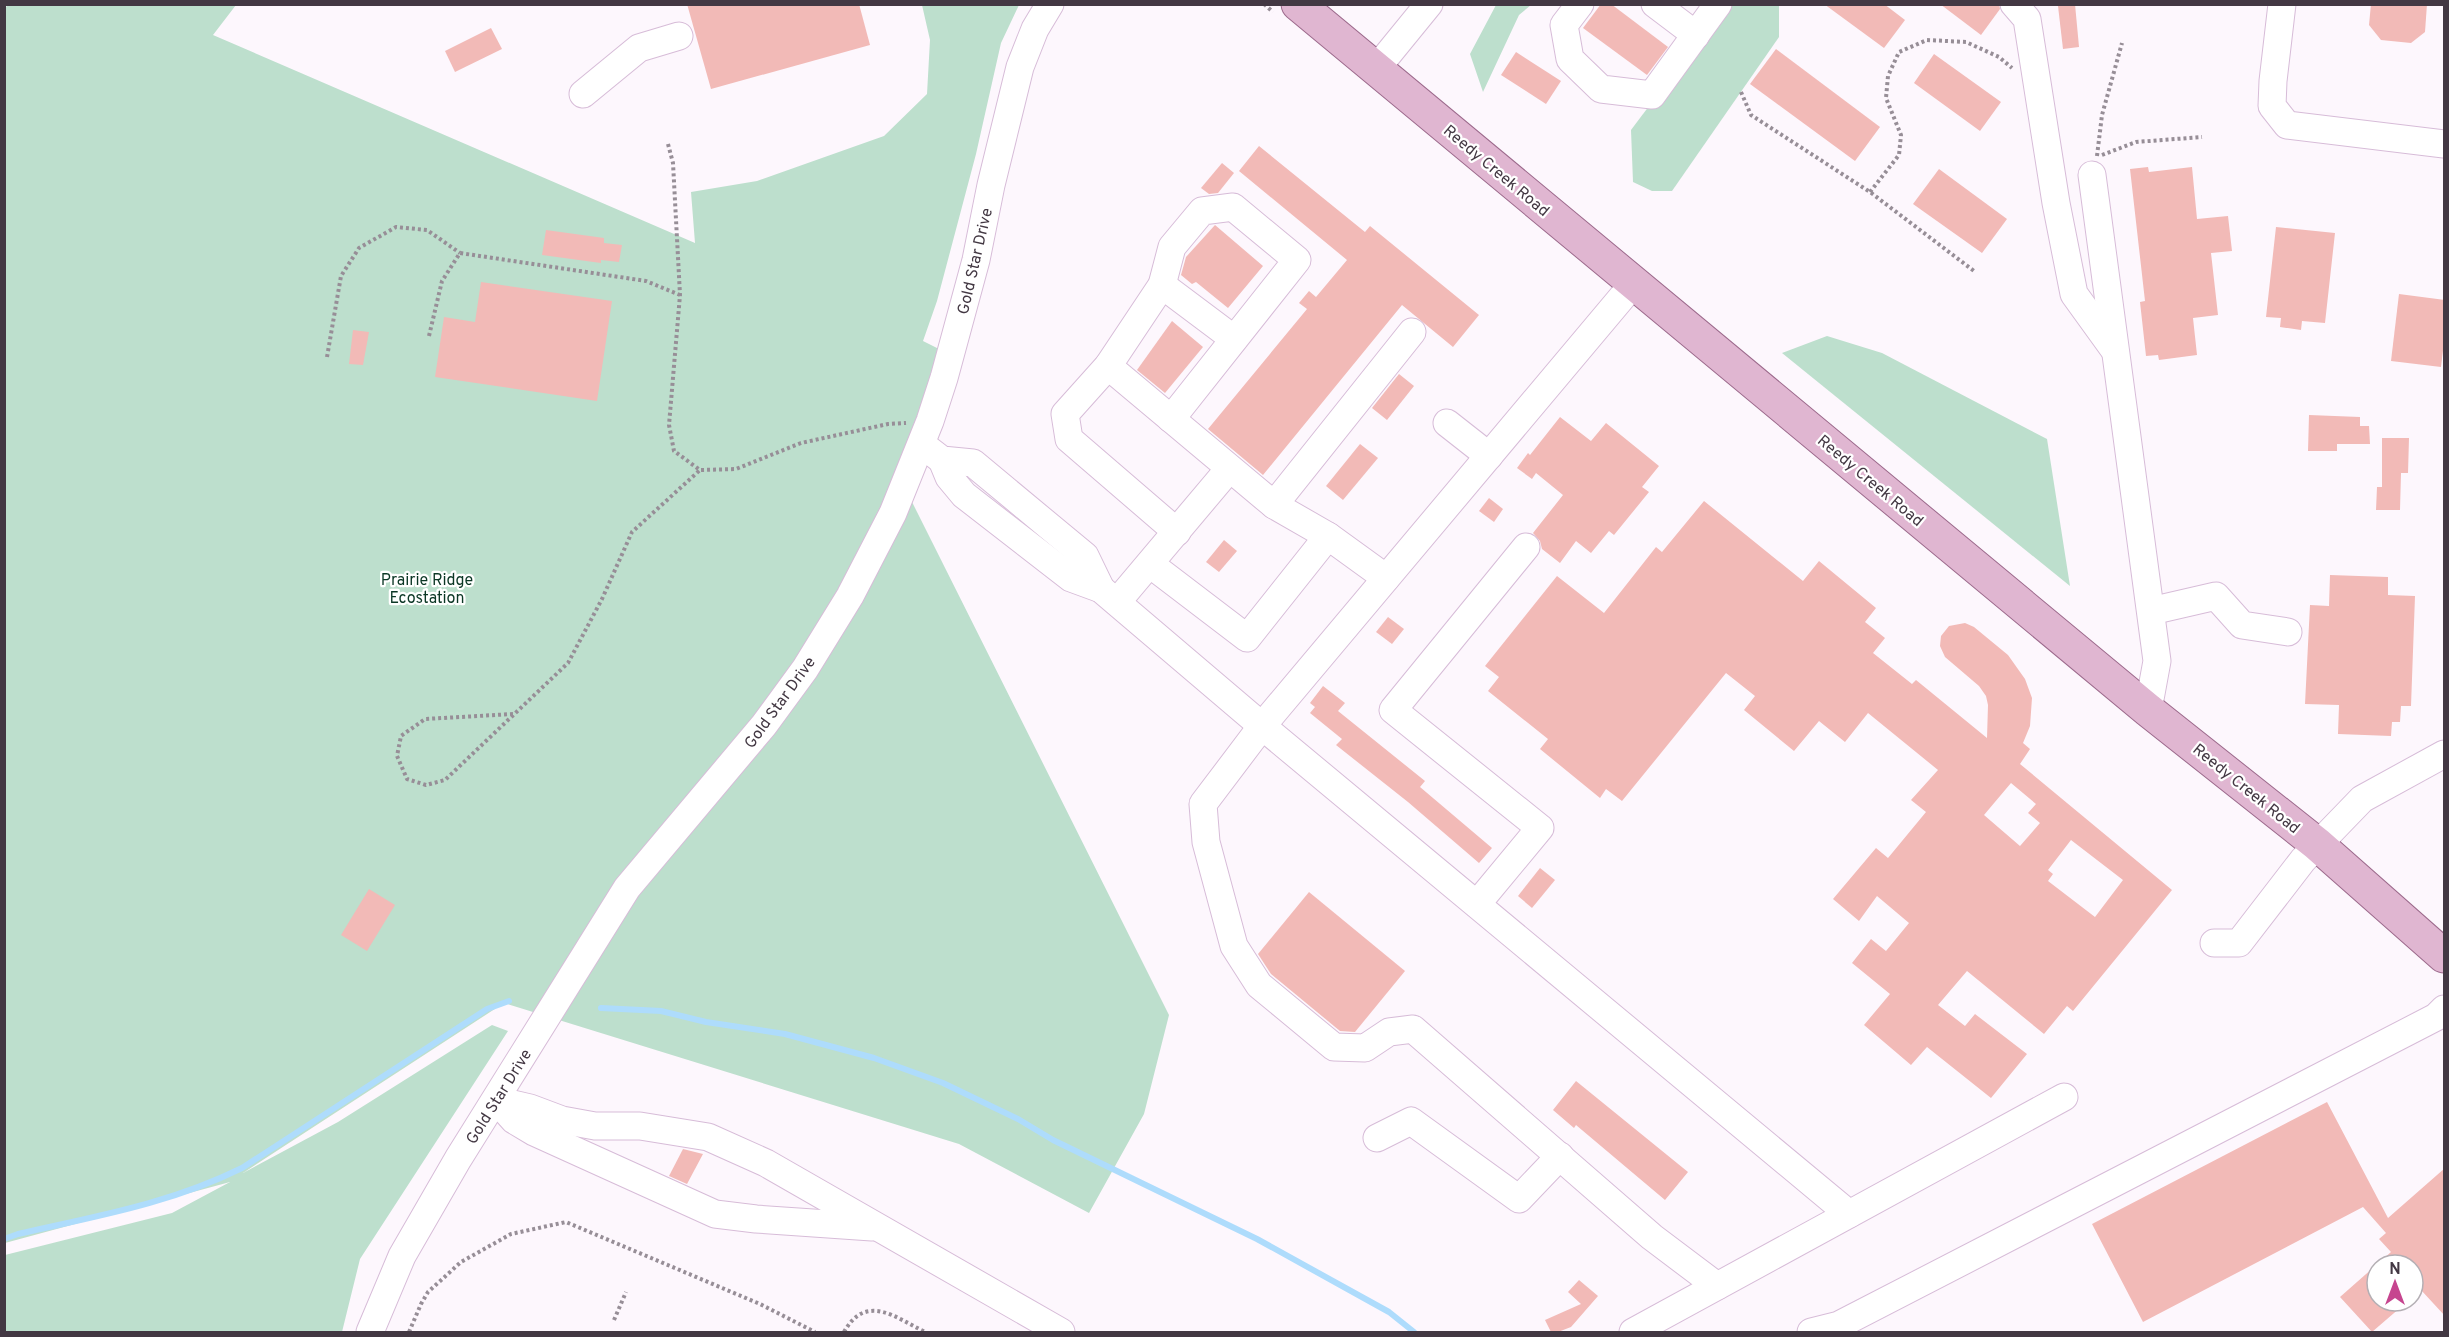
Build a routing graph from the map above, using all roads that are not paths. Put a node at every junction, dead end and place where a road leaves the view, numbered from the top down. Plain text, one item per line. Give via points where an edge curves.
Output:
1 (1050, 4) edge
2 (1298, 4) edge
3 (1429, 4) edge
4 (1580, 4) edge
5 (1655, 4) edge
6 (1718, 4) edge
7 (2014, 4) edge
8 (2282, 4) edge
9 (1696, 35) junction
10 (679, 36) dead end
11 (1376, 69) junction
12 (583, 94) dead end
13 (2445, 144) edge
14 (2094, 166) road end
15 (1634, 283) junction
16 (1162, 285) junction
17 (1412, 332) dead end
18 (1234, 339) junction
19 (2116, 351) junction
20 (1108, 366) junction
21 (1171, 419) junction
22 (1447, 423) dead end
23 (931, 441) junction
24 (1490, 456) junction
25 (1229, 469) junction
26 (1274, 505) junction
27 (1177, 532) junction
28 (1328, 536) junction
29 (1526, 547) dead end
30 (1150, 564) junction
31 (1386, 578) junction
32 (1109, 596) junction
33 (2151, 611) junction
34 (2288, 632) dead end
35 (2148, 710) junction
36 (1262, 726) junction
37 (2445, 754) edge
38 (2317, 844) junction
39 (1477, 904) junction
40 (2214, 943) dead end
41 (2445, 956) edge
42 (2445, 1009) edge
43 (2064, 1097) dead end
44 (496, 1100) junction
45 (1377, 1138) dead end
46 (1560, 1156) junction
47 (792, 1178) junction
48 (1850, 1214) junction
49 (793, 1222) junction
50 (880, 1228) junction
51 (1717, 1286) junction
52 (370, 1332) edge
53 (1061, 1332) edge
54 (1633, 1332) edge
55 (1811, 1332) edge

1 - 23 street, Gold Star Drive via 1020,67
2 - 11 main road, Reedy Creek Road
3 - 11 street
4 - 9 street via 1564,25 1570,59 1601,89 1652,95
5 - 9 street
6 - 9 street
7 - 19 street via 2026,19 2074,294
8 - 13 street via 2272,106 2287,124
10 - 12 street via 639,48
11 - 15 main road, Reedy Creek Road
14 - 19 street
15 - 24 street
15 - 35 main road, Reedy Creek Road
16 - 18 street
16 - 18 street via 1172,247 1202,211 1233,207 1297,260
16 - 20 street
17 - 26 street
18 - 21 street
19 - 33 street
20 - 21 street
20 - 27 street via 1065,414 1068,439
21 - 25 street
22 - 24 street
23 - 32 street via 949,477 964,495 1071,578
23 - 44 street, Gold Star Drive via 850,596 805,669 764,725 627,888
24 - 31 street
25 - 26 street
25 - 27 street
26 - 28 street
27 - 30 street
28 - 30 street via 1247,638
28 - 31 street
29 - 39 street via 1393,710 1540,828
30 - 32 street
31 - 36 street
32 - 36 street
33 - 34 street via 2216,596 2242,625
33 - 35 street via 2157,661
35 - 38 main road, Reedy Creek Road
36 - 39 street
36 - 46 street via 1203,804 1206,842 1234,946 1259,985 1334,1047 1365,1048 1389,1032 1413,1029
37 - 38 street via 2362,799
38 - 40 street via 2239,943
38 - 41 main road, Reedy Creek Road
39 - 48 street
42 - 55 street via 1839,1325
43 - 48 street
44 - 47 street via 595,1126 640,1126 708,1137
44 - 49 street via 514,1120 534,1132 715,1214
44 - 52 street, Gold Star Drive via 402,1256
45 - 46 street via 1411,1121 1519,1199
46 - 51 street via 1652,1237
47 - 49 street
47 - 50 street
48 - 51 street
49 - 50 street
50 - 53 street
51 - 54 street

